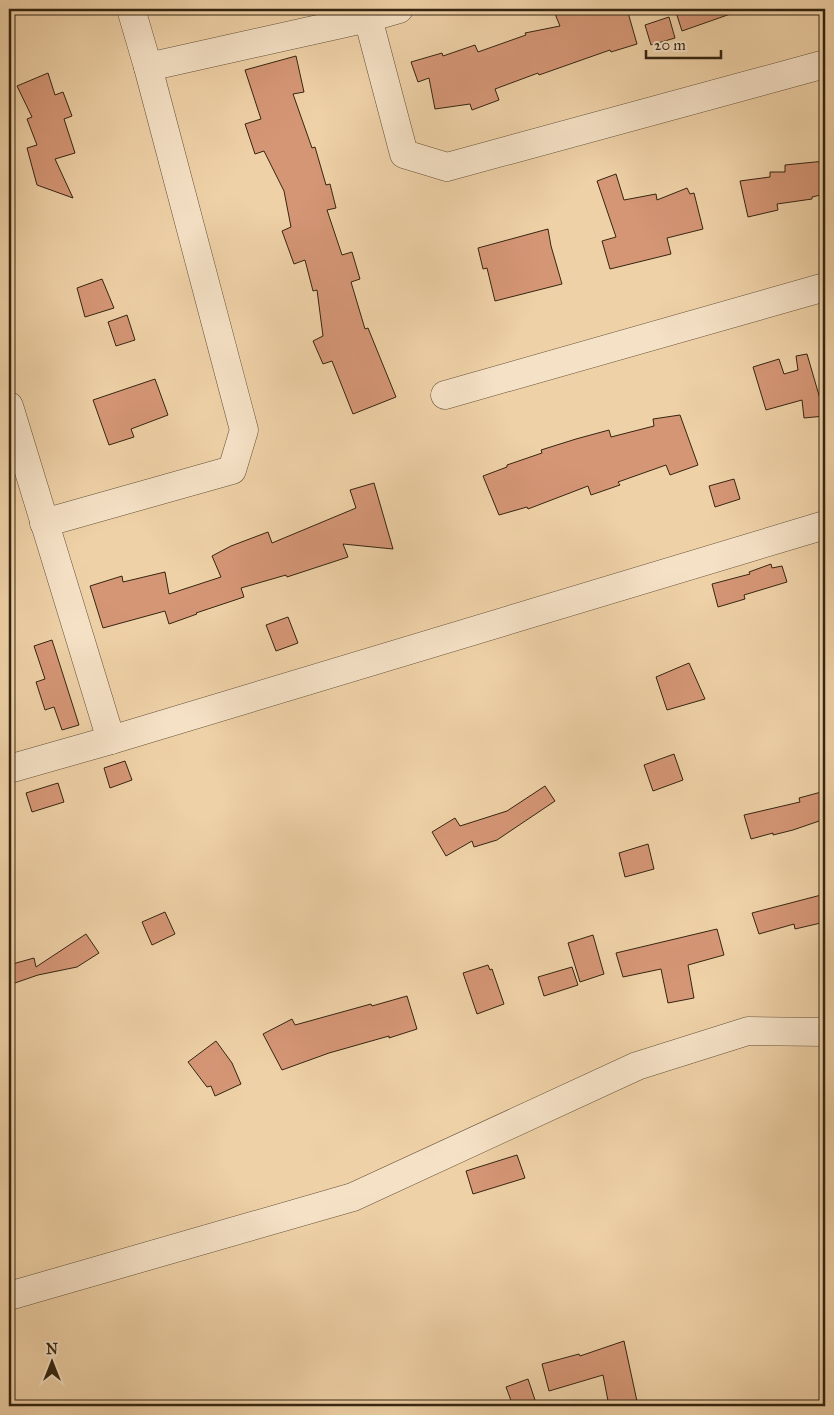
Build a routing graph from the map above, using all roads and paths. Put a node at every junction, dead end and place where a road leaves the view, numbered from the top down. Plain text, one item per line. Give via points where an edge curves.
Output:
1 (131, 9) edge
2 (399, 9) edge
3 (368, 18) junction
4 (825, 64) edge
5 (148, 67) junction
6 (825, 287) edge
7 (445, 396) dead end
8 (9, 406) edge
9 (44, 523) junction
10 (825, 525) edge
11 (111, 740) junction
12 (9, 769) edge
13 (825, 1032) edge
14 (9, 1296) edge

1 - 5 street
2 - 3 street
3 - 4 street via 404,154 447,167
3 - 5 street
5 - 9 street via 244,430 232,470
6 - 7 street
8 - 9 street
9 - 11 street
10 - 11 street
11 - 12 street
13 - 14 street via 748,1031 637,1066 353,1197

